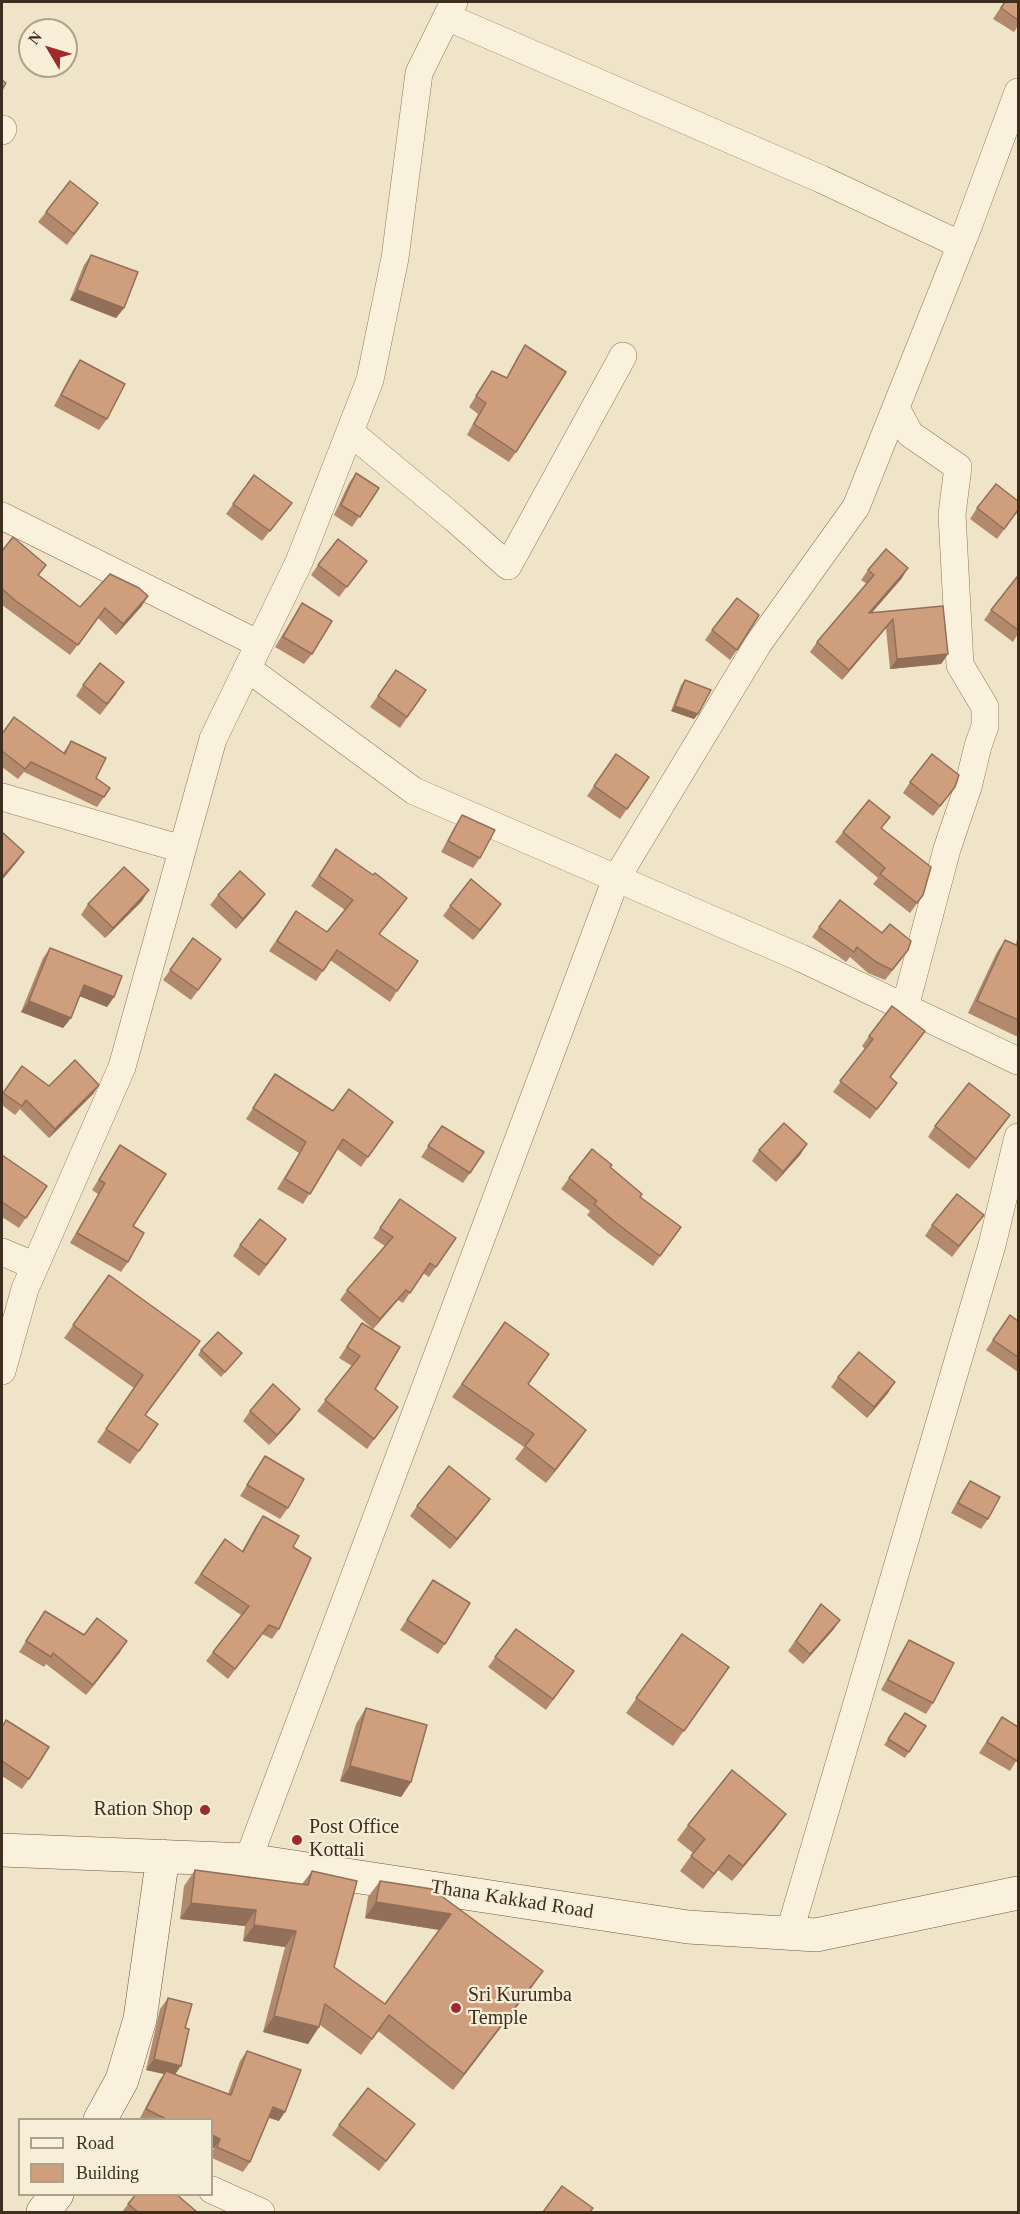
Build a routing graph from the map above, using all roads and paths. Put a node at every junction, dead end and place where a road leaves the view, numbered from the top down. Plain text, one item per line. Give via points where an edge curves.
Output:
1 (450, 9) edge
2 (1018, 92) edge
3 (960, 245) junction
4 (623, 356) dead end
5 (896, 408) junction
6 (350, 432) junction
7 (2, 516) edge
8 (259, 644) junction
9 (248, 668) junction
10 (2, 797) edge
11 (182, 849) junction
12 (616, 879) junction
13 (905, 1007) junction
14 (1018, 1061) edge
15 (1018, 1137) edge
16 (2, 1252) edge
17 (35, 1266) junction
18 (2, 1371) edge
19 (2, 1850) edge
20 (163, 1856) junction
21 (248, 1860) junction
22 (1018, 1893) edge
23 (789, 1934) junction
24 (101, 2118) edge
25 (213, 2190) edge
26 (55, 2196) edge
27 (43, 2212) edge
28 (261, 2212) edge

1 - 3 street
1 - 6 street via 419,73 395,258 370,380
2 - 3 street
3 - 5 street
4 - 6 street via 508,566
5 - 12 street via 856,507 758,644
5 - 13 street via 910,434 958,467 952,514 960,665 985,707 986,726 947,849
6 - 8 street via 300,562
7 - 8 street
8 - 9 street
9 - 11 street via 213,739
9 - 12 street via 414,791
10 - 11 street
11 - 17 street via 122,1067
12 - 13 street
12 - 21 street
13 - 14 street
15 - 23 street via 992,1245
16 - 17 street
17 - 18 street
19 - 20 main road, Thana Kakkad Road
20 - 21 main road, Thana Kakkad Road
20 - 24 main road via 140,2019 122,2080
21 - 23 main road, Thana Kakkad Road via 688,1927
22 - 23 main road, Thana Kakkad Road via 816,1935
25 - 28 street
26 - 27 main road

